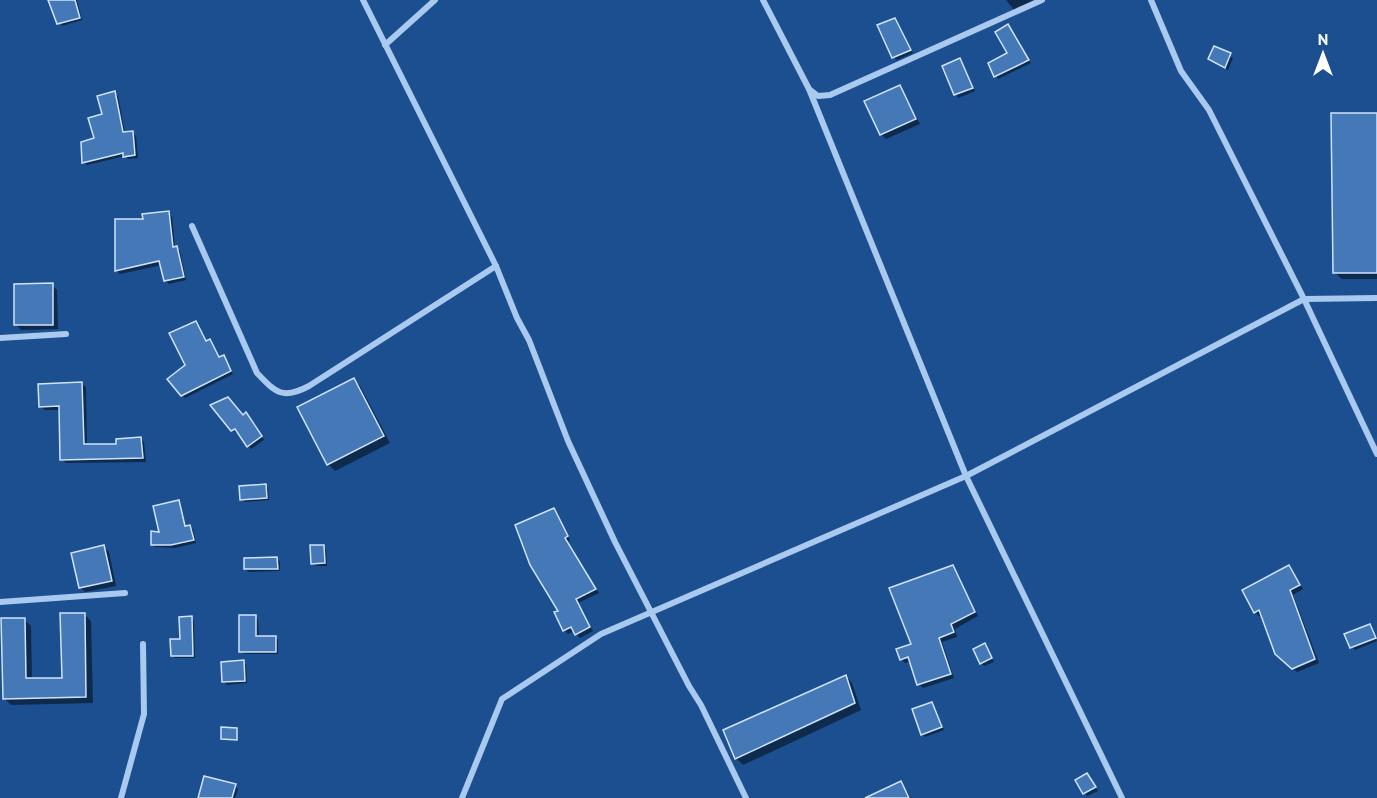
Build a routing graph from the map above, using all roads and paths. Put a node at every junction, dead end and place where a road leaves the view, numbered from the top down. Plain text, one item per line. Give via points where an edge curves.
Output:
1 (363, 0) edge
2 (435, 0) edge
3 (763, 0) edge
4 (1042, 0) edge
5 (1151, 0) edge
6 (385, 45) junction
7 (808, 89) junction
8 (192, 226) dead end
9 (496, 266) junction
10 (1377, 298) edge
11 (1304, 299) junction
12 (66, 334) dead end
13 (0, 338) edge
14 (1377, 454) edge
15 (966, 476) junction
16 (125, 593) dead end
17 (0, 602) edge
18 (651, 613) junction
19 (143, 644) dead end
20 (121, 798) edge
21 (462, 798) edge
22 (746, 798) edge
23 (1122, 798) edge

1 - 6 street
2 - 6 street
3 - 7 street
4 - 7 street via 830,95 818,96
5 - 11 street via 1181,71 1209,110
6 - 9 street
7 - 15 street
8 - 9 street via 257,373 273,390 284,394 309,386
9 - 18 street via 568,441
10 - 11 street
11 - 14 street
11 - 15 street
12 - 13 street
15 - 18 street
15 - 23 street
16 - 17 street
18 - 21 street via 601,634 502,699
18 - 22 street
19 - 20 street via 144,714

